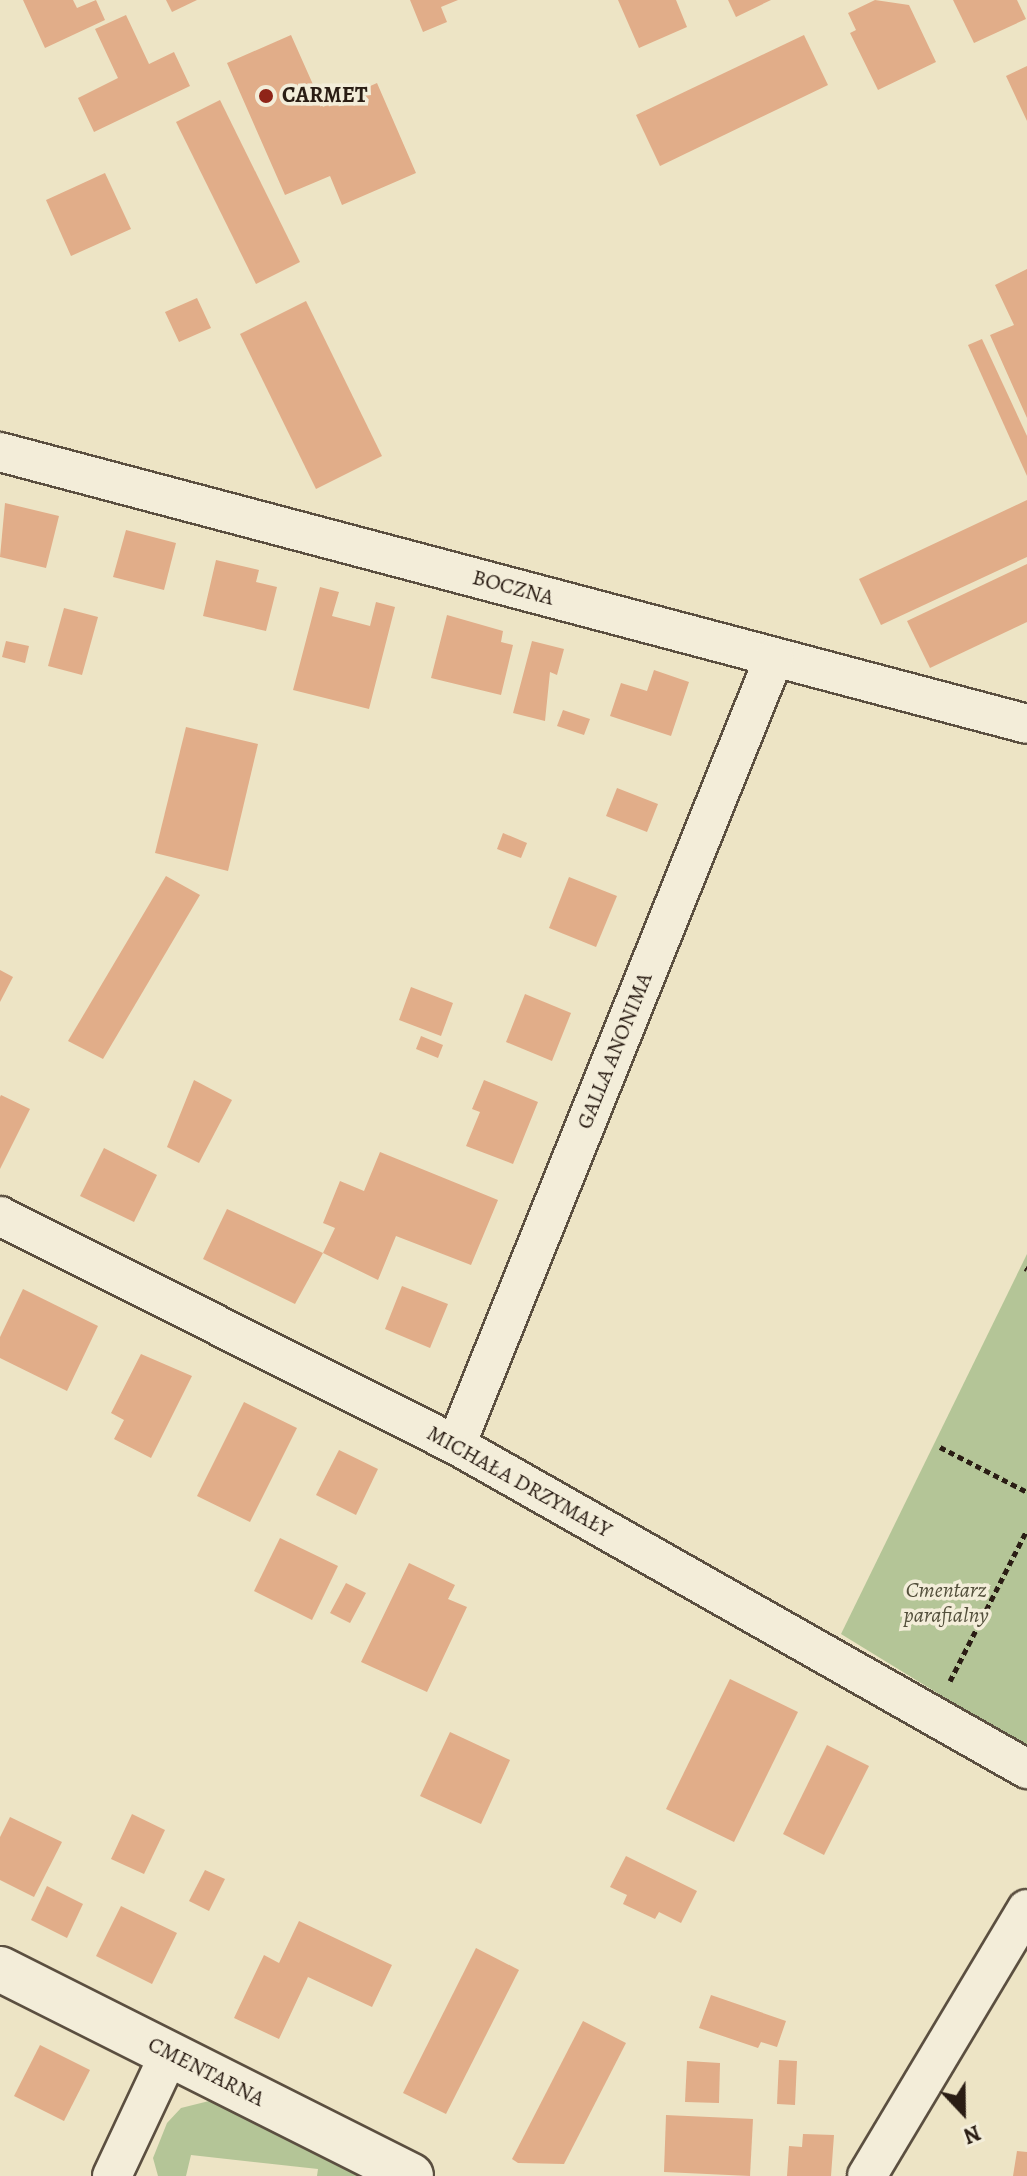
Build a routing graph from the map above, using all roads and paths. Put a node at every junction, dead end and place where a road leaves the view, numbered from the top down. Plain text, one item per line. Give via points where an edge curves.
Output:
1 (0, 452) edge
2 (774, 658) junction
3 (1027, 724) edge
4 (0, 1216) edge
5 (456, 1445) junction
6 (940, 1447) dead end
7 (1027, 1492) edge
8 (1027, 1530) edge
9 (950, 1681) dead end
10 (1027, 1769) edge
11 (1027, 1909) edge
12 (0, 1969) edge
13 (170, 2053) junction
14 (112, 2176) edge
15 (411, 2176) edge
16 (867, 2176) edge

1 - 2 street, BOCZNA
2 - 3 street, BOCZNA
2 - 5 street, GALLA ANONIMA
4 - 5 street, MICHAŁA DRZYMAŁY
5 - 10 street, MICHAŁA DRZYMAŁY
6 - 7 path
8 - 9 path
11 - 16 street
12 - 13 street, CMENTARNA
13 - 14 street
13 - 15 street, CMENTARNA

